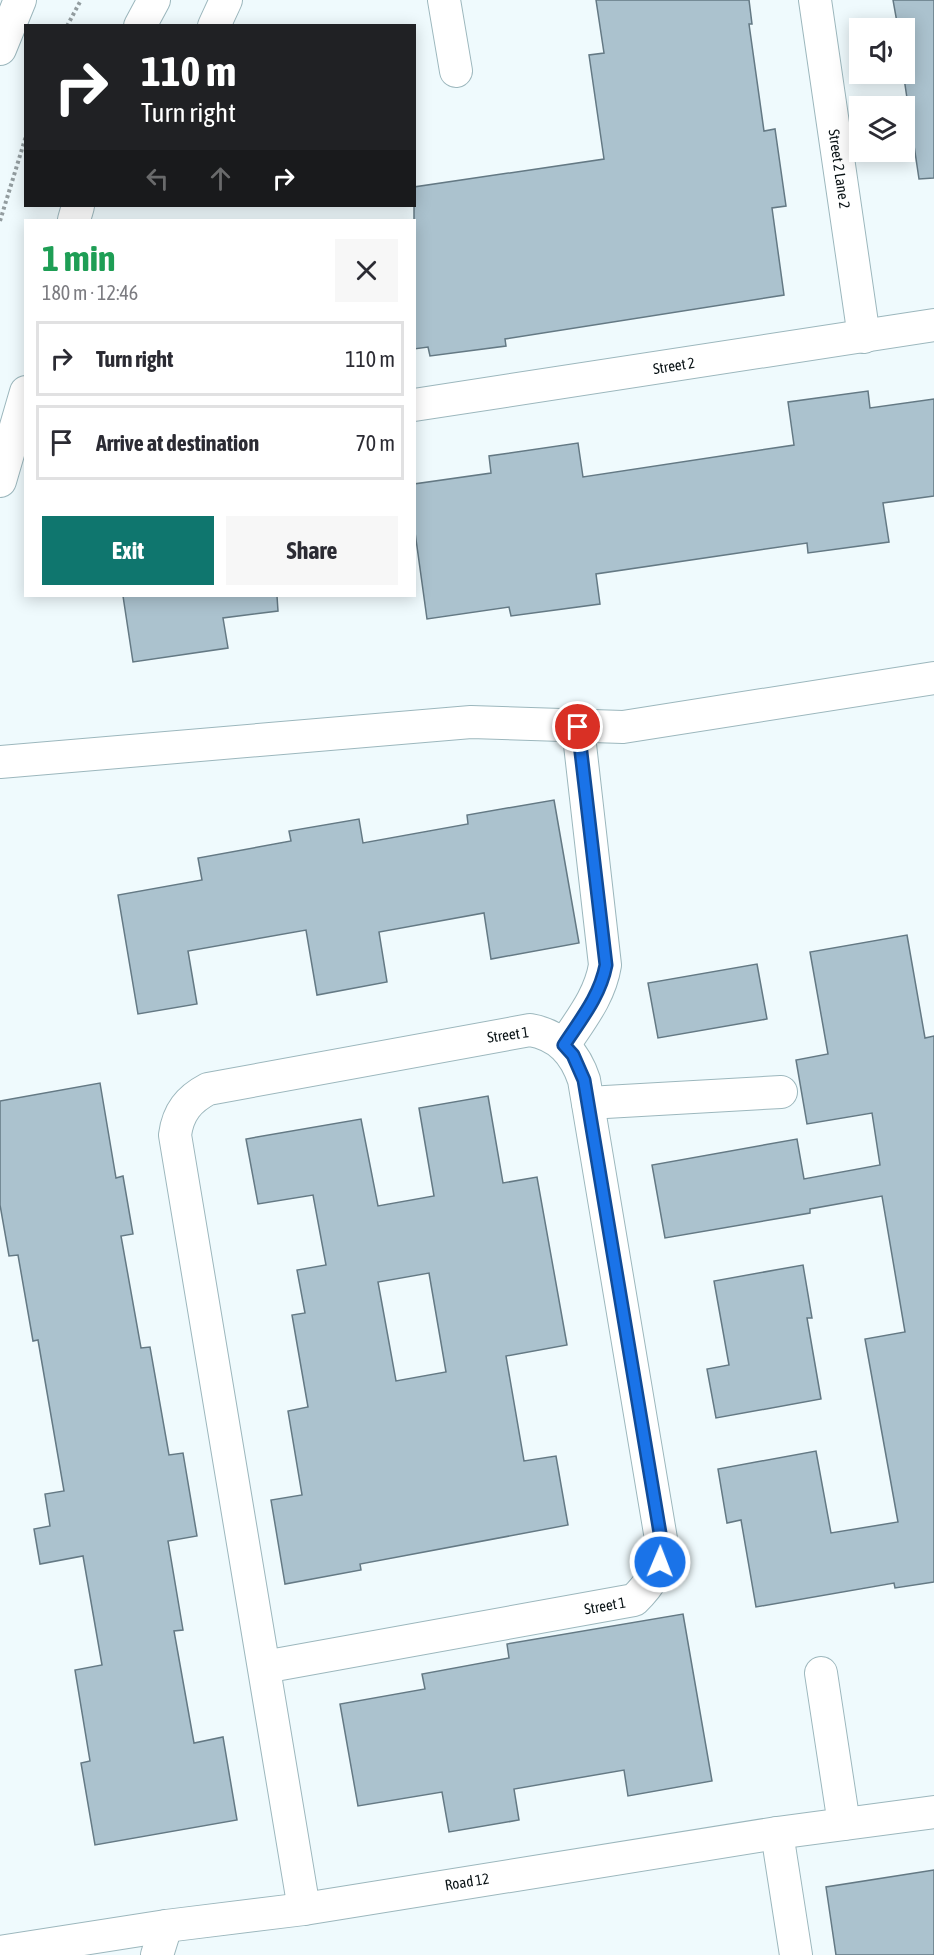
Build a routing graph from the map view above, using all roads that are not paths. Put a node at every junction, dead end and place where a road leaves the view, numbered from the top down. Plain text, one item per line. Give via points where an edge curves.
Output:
1 (20, 0) edge
2 (154, 0) edge
3 (226, 0) edge
4 (444, 0) edge
5 (815, 0) edge
6 (141, 24) edge
7 (215, 24) edge
8 (0, 49) edge
9 (456, 71) dead end
10 (934, 325) edge
11 (864, 337) junction
12 (24, 402) edge
13 (416, 405) edge
14 (10, 471) edge
15 (934, 678) edge
16 (578, 727) junction
17 (0, 762) edge
18 (564, 1045) junction
19 (781, 1092) dead end
20 (588, 1103) junction
21 (264, 1667) junction
22 (821, 1673) dead end
23 (934, 1812) edge
24 (844, 1824) junction
25 (777, 1833) junction
26 (304, 1909) junction
27 (166, 1926) junction
28 (6, 1952) edge
29 (157, 1955) edge
30 (796, 1955) edge

1 - 8 street
2 - 6 street
3 - 7 street
4 - 9 street
5 - 11 street, Street 2 Lane 2
10 - 11 street, Street 2
11 - 13 street, Street 2
12 - 14 street
15 - 16 street via 623,727
16 - 17 street via 471,722
16 - 18 street via 606,965 596,996
18 - 20 street, Street 1 via 580,1067
18 - 21 street, Street 1 via 542,1032 530,1030 208,1089 181,1112 175,1134
19 - 20 street
20 - 21 street, Street 1 via 662,1545 653,1579 634,1600
21 - 26 street, Street 1
22 - 24 street
23 - 24 street, Road 12
24 - 25 street, Road 12
25 - 26 street, Road 12
25 - 30 street
26 - 27 street, Road 12
27 - 28 street, Road 12
27 - 29 street

